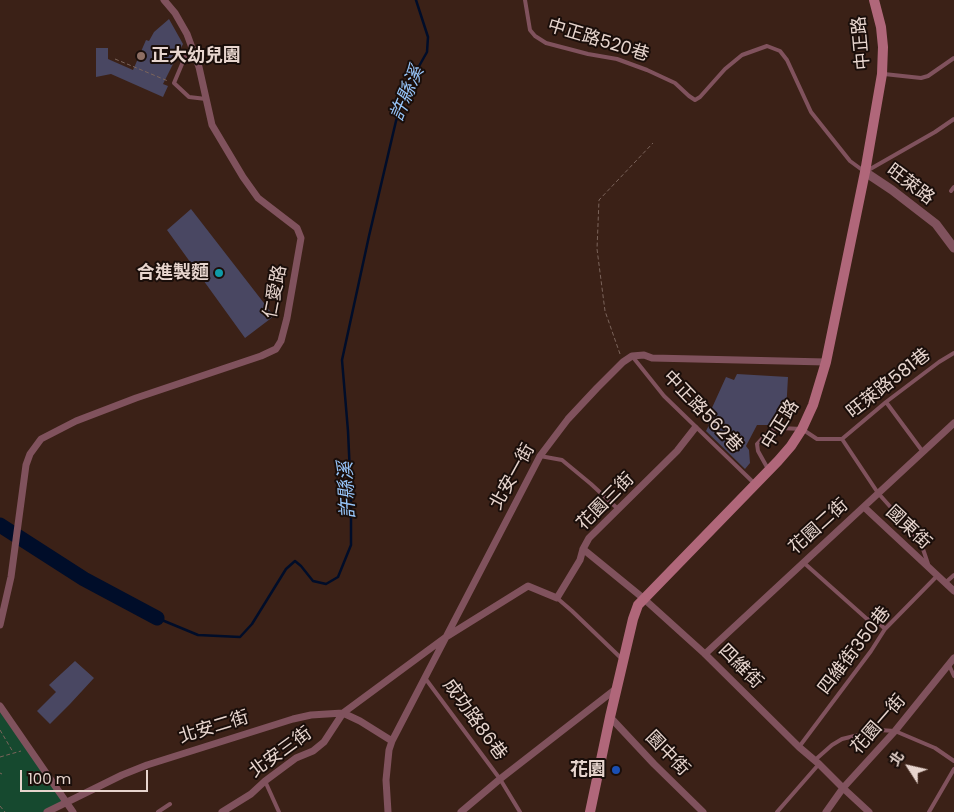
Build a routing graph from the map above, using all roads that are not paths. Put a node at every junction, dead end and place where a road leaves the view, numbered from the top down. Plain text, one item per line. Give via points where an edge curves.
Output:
1 (164, 0) edge
2 (525, 0) edge
3 (874, 0) edge
4 (185, 57) dead end
5 (954, 58) edge
6 (882, 74) junction
7 (206, 99) junction
8 (954, 119) edge
9 (865, 172) junction
10 (954, 187) edge
11 (951, 192) dead end
12 (954, 248) edge
13 (954, 353) edge
14 (632, 356) junction
15 (826, 362) junction
16 (886, 402) junction
17 (954, 423) edge
18 (695, 428) junction
19 (802, 429) junction
20 (842, 439) junction
21 (923, 452) junction
22 (540, 456) junction
23 (769, 471) junction
24 (755, 485) junction
25 (878, 493) junction
26 (864, 507) junction
27 (618, 509) junction
28 (583, 549) junction
29 (803, 562) junction
30 (929, 567) junction
31 (938, 575) junction
32 (954, 575) edge
33 (945, 583) junction
34 (954, 591) edge
35 (557, 598) junction
36 (643, 598) junction
37 (0, 625) edge
38 (886, 629) junction
39 (446, 637) junction
40 (705, 654) junction
41 (954, 658) edge
42 (624, 660) junction
43 (949, 665) junction
44 (954, 676) edge
45 (425, 678) junction
46 (617, 688) junction
47 (0, 706) edge
48 (343, 713) junction
49 (610, 717) junction
50 (895, 731) junction
51 (392, 741) junction
52 (800, 747) junction
53 (954, 761) edge
54 (817, 762) junction
55 (954, 769) edge
56 (500, 779) junction
57 (265, 782) junction
58 (843, 788) junction
59 (67, 802) junction
60 (170, 804) dead end
61 (47, 812) edge
62 (73, 812) edge
63 (158, 812) edge
64 (222, 812) edge
65 (279, 812) edge
66 (388, 812) edge
67 (461, 812) edge
68 (520, 812) edge
69 (590, 812) edge
70 (703, 812) edge
71 (777, 812) edge
72 (826, 812) edge
73 (870, 812) edge
74 (929, 812) edge

1 - 7 street, 仁愛路 via 187,34
2 - 9 lane, 中正路520巷 via 530,30 546,43 647,70 675,83 695,100 742,55 767,46 780,51 811,112 850,161
3 - 6 main road, 中正路 via 881,27
4 - 7 lane via 174,83 190,97
5 - 6 lane via 922,78
6 - 9 main road, 中正路
7 - 37 street, 仁愛路 via 212,125 251,188 258,198 297,228 301,238 281,341 276,349 262,356 136,398 76,421 41,439 26,465 11,577
8 - 9 lane
9 - 12 street, 旺萊路 via 936,224
9 - 15 main road, 中正路
10 - 11 lane
13 - 16 lane, 旺萊路581巷
14 - 15 street
14 - 18 lane, 中正路562巷
14 - 22 street, 北安一街 via 573,414
15 - 19 main road, 中正路
16 - 20 lane, 旺萊路581巷
16 - 21 lane
17 - 21 street, 花園二街
18 - 24 lane, 中正路562巷
18 - 27 street, 花園三街 via 670,458
19 - 20 lane via 817,439
19 - 23 main road, 中正路
19 - 23 lane via 771,429 757,444
20 - 25 lane
21 - 25 street, 花園二街
22 - 27 lane via 562,460
22 - 39 street, 北安一街
23 - 24 main road, 中正路
24 - 36 main road, 中正路
25 - 26 street, 花園二街
25 - 30 lane via 922,546
26 - 29 street, 花園二街
26 - 30 street, 國東街
27 - 28 street, 花園三街 via 589,538
28 - 35 street, 花園三街 via 580,560
28 - 36 street, 四維街
29 - 38 lane via 867,619 875,620
29 - 40 street, 花園二街
30 - 31 street, 國東街
31 - 33 street, 國東街
31 - 38 lane, 四維街350巷
32 - 33 lane
33 - 34 street, 國東街
35 - 39 street via 528,586
35 - 42 lane
36 - 40 street, 四維街
36 - 42 main road, 中正路 via 634,611
38 - 52 lane, 四維街350巷
39 - 45 street, 北安一街
39 - 48 street, 北安三街
40 - 52 street, 四維街
41 - 43 street, 花園一街
42 - 46 main road, 中正路
43 - 44 lane
43 - 50 street, 花園一街
45 - 51 street, 北安一街
45 - 56 lane, 成功路86巷
46 - 49 main road, 中正路
46 - 56 street
47 - 59 street
48 - 51 street
48 - 57 street, 北安三街 via 324,742
48 - 59 street, 北安二街 via 293,719 147,765
49 - 69 main road, 中正路
49 - 70 street, 園中街
50 - 53 lane via 935,748
50 - 54 lane via 879,730 842,739 832,744
50 - 58 street, 花園一街
51 - 66 street, 北安一街 via 386,780
52 - 54 street, 四維街
54 - 58 street, 四維街
54 - 71 lane
55 - 74 lane
56 - 67 street
56 - 68 lane, 成功路86巷
57 - 64 street, 北安三街
57 - 65 lane
58 - 72 street, 花園一街
58 - 73 street, 四維街
59 - 61 street, 北安二街
59 - 62 street
60 - 63 lane

